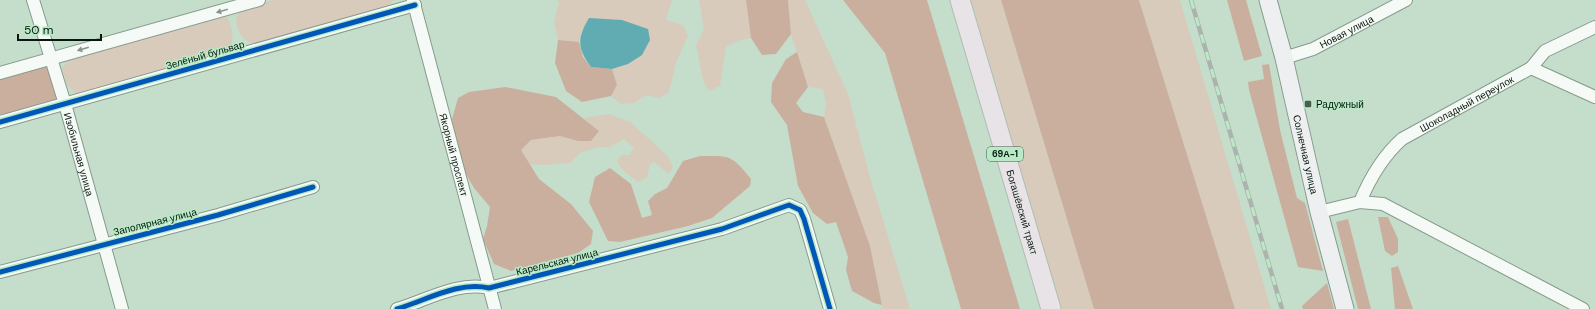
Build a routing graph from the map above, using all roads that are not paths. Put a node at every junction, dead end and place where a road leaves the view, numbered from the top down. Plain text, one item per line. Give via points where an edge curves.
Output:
1 (33, 0) edge
2 (259, 0) edge
3 (960, 0) edge
4 (1268, 0) edge
5 (1406, 0) edge
6 (414, 3) edge
7 (1595, 27) edge
8 (52, 58) junction
9 (1284, 58) junction
10 (1531, 68) junction
11 (0, 73) edge
12 (1595, 97) edge
13 (65, 104) junction
14 (0, 122) edge
15 (313, 187) dead end
16 (1360, 202) junction
17 (1319, 212) junction
18 (102, 244) junction
19 (0, 272) edge
20 (489, 288) junction
21 (122, 309) edge
22 (398, 309) edge
23 (495, 309) edge
24 (830, 309) edge
25 (1051, 309) edge
26 (1345, 309) edge
27 (1583, 309) edge

1 - 8 street, Изобильная улица
2 -> 8 street
3 - 25 main road, Богашёвский тракт / 69А-1
4 - 9 street, Солнечная улица
5 - 9 street, Новая улица via 1313,49
6 - 13 street, Зелёный бульвар
6 - 20 street, Якорный проспект
7 - 10 street, Шоколадный переулок via 1545,51
8 - 11 street
8 - 13 street, Изобильная улица
9 - 17 street, Солнечная улица
10 - 12 street
10 - 16 street, Шоколадный переулок via 1402,138 1390,150 1368,183
13 - 14 street, Зелёный бульвар
13 - 18 street, Изобильная улица
15 - 18 street, Заполярная улица via 218,215
16 - 17 street
16 - 27 street via 1383,204
17 - 26 street, Солнечная улица
18 - 19 street, Заполярная улица
18 - 21 street, Изобильная улица
20 - 22 street, Карельская улица via 475,285 457,288
20 - 23 street, Якорный проспект
20 - 24 street, Карельская улица via 722,229 788,205 800,210

